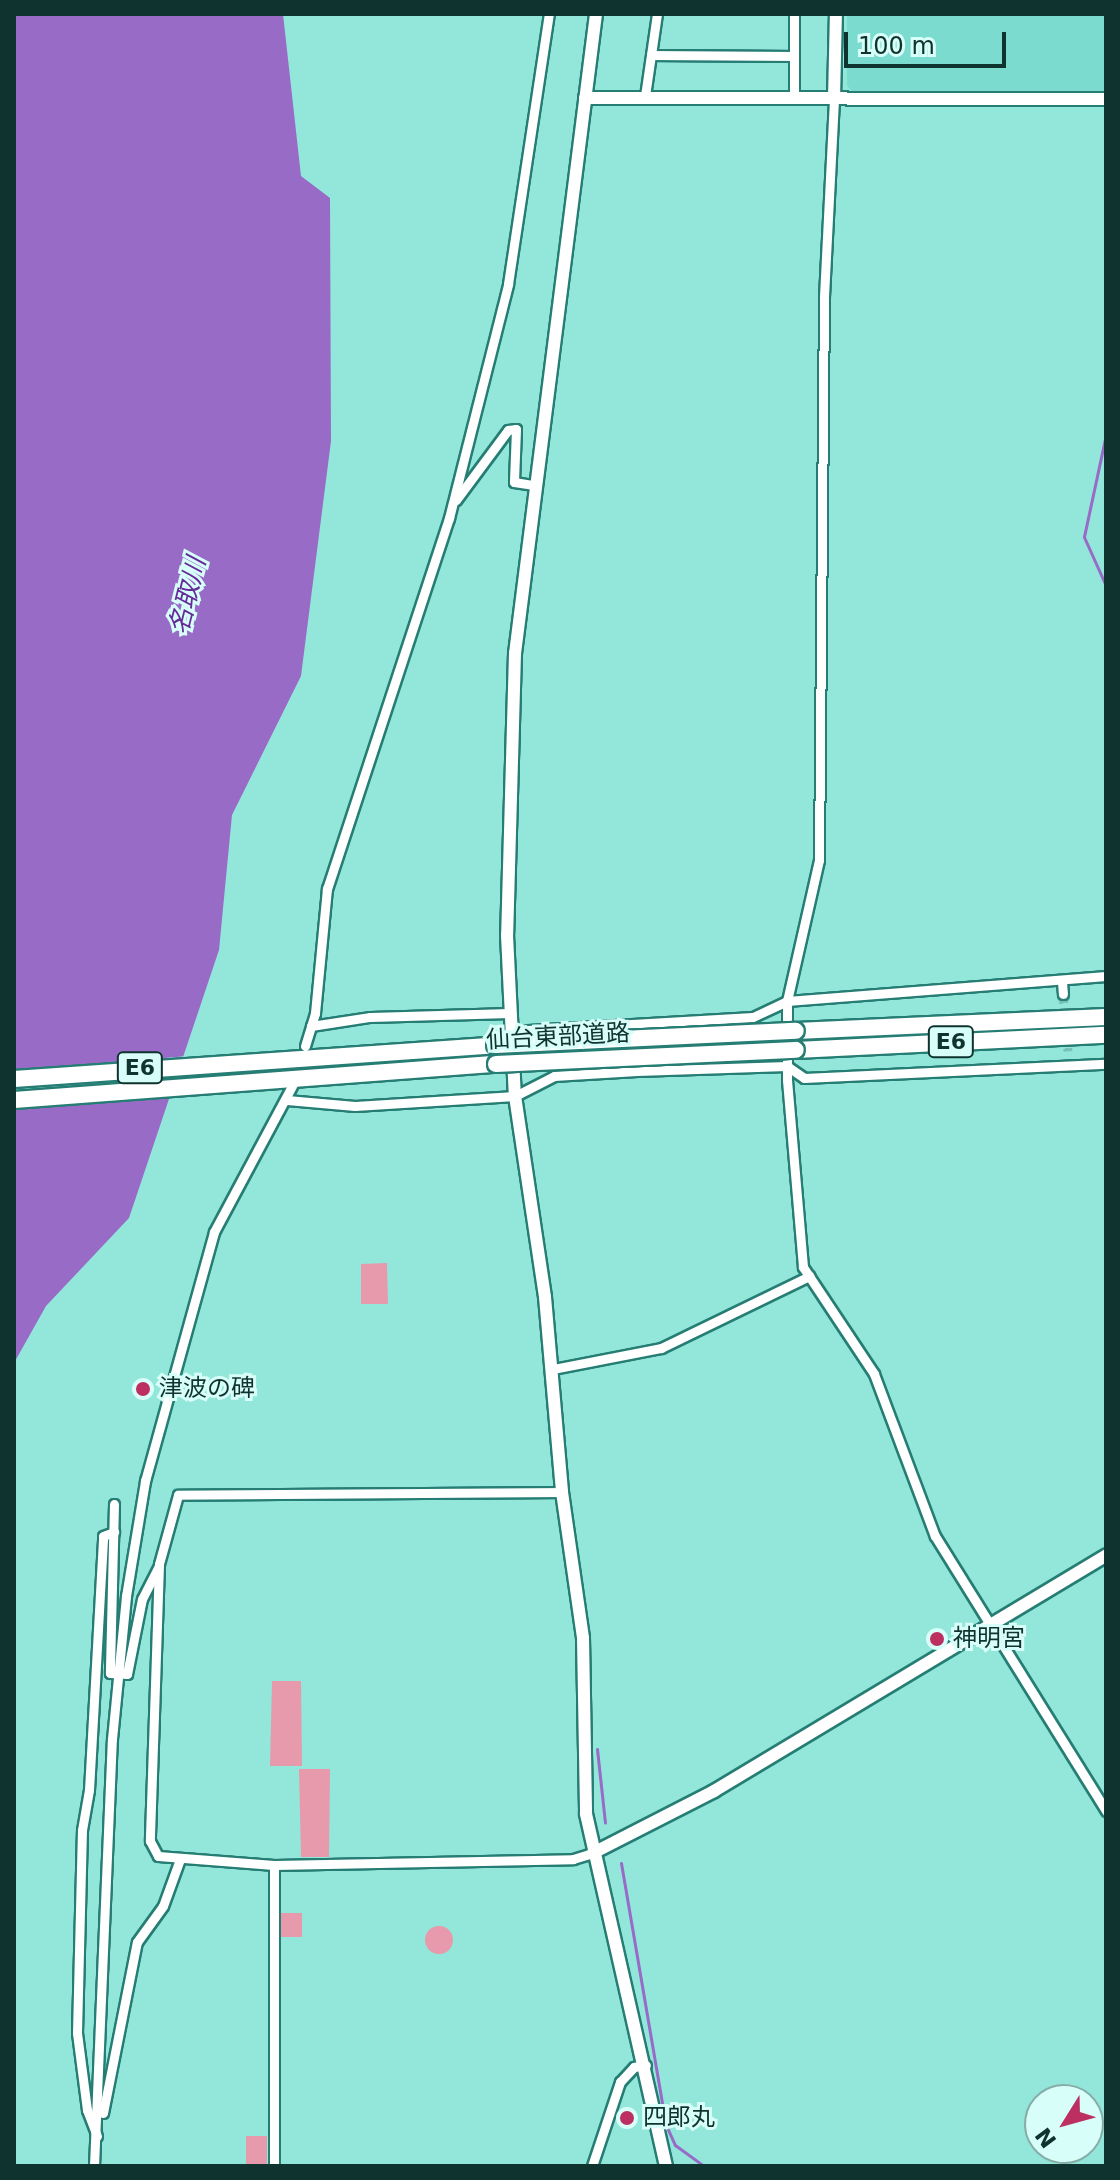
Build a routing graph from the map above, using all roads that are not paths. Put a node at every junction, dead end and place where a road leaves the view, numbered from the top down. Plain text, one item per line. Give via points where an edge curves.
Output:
1 (549, 14) edge
2 (596, 14) edge
3 (657, 14) edge
4 (794, 14) edge
5 (836, 14) edge
6 (651, 55) junction
7 (794, 56) junction
8 (645, 96) junction
9 (794, 97) junction
10 (585, 98) junction
11 (834, 99) junction
12 (1106, 99) edge
13 (534, 485) junction
14 (453, 504) junction
15 (1106, 976) edge
16 (1062, 981) junction
17 (1063, 994) tunnel mouth
18 (787, 1001) junction
19 (1106, 1007) edge
20 (510, 1013) junction
21 (1106, 1017) edge
22 (947, 1025) junction
23 (311, 1026) junction
24 (511, 1031) junction
25 (1106, 1035) edge
26 (305, 1046) dead end
27 (1068, 1051) tunnel mouth
28 (1106, 1064) edge
29 (1069, 1065) junction
30 (787, 1066) junction
31 (14, 1079) edge
32 (292, 1086) dead end
33 (515, 1096) junction
34 (14, 1100) edge
35 (287, 1100) junction
36 (809, 1276) junction
37 (553, 1369) junction
38 (562, 1492) junction
39 (114, 1504) dead end
40 (114, 1532) junction
41 (1106, 1555) edge
42 (159, 1564) junction
43 (991, 1626) junction
44 (118, 1673) junction
45 (1106, 1811) edge
46 (593, 1853) junction
47 (180, 1859) junction
48 (274, 1865) junction
49 (646, 2065) junction
50 (97, 2136) junction
51 (94, 2166) edge
52 (274, 2166) edge
53 (592, 2166) edge
54 (666, 2166) edge

1 - 14 street via 508,284
2 - 10 street
3 - 6 street
4 - 7 street
5 - 11 street
6 - 7 street
6 - 8 street
7 - 9 street
8 - 9 street
8 - 10 street
9 - 11 street
10 - 13 street
11 - 12 street
11 - 18 street via 824,297 819,860
13 - 14 street via 514,482 516,429 508,430
13 - 20 street via 507,785
14 - 23 street via 327,889
15 - 16 street
16 - 17 street
16 - 18 street
18 - 24 street via 753,1017
18 - 30 street
19 - 22 highway
20 - 23 street via 370,1017
20 - 24 street
21 - 22 highway, 仙台東部道路 / E6
22 - 31 highway, 仙台東部道路 / E6, bridge via 266,1058
23 - 26 street
24 - 33 street
25 - 34 highway, 仙台東部道路 / E6, bridge via 260,1078
27 - 29 street
28 - 29 street
29 - 30 street via 804,1078
30 - 33 street via 554,1076
30 - 36 street via 803,1267
32 - 35 street
33 - 35 street via 355,1106
33 - 37 street
35 - 44 street via 214,1232 171,1376 145,1481
36 - 37 street via 661,1348
36 - 43 street via 874,1374 935,1536
37 - 38 street
38 - 42 street via 178,1495
38 - 46 street via 583,1638 586,1814
39 - 40 street
40 - 44 street via 110,1673
40 - 50 street via 103,1536 89,1790 82,1830 77,2033 87,2110
41 - 43 street
42 - 44 street via 142,1599 127,1674
42 - 47 street via 150,1841 158,1856
43 - 45 street
43 - 46 street via 714,1791
44 - 50 street
46 - 48 street via 573,1859
46 - 49 street
47 - 48 street
47 - 50 street via 163,1906 133,1956 128,2002
48 - 52 street
49 - 53 street via 634,2067 620,2082
49 - 54 street
50 - 51 street

